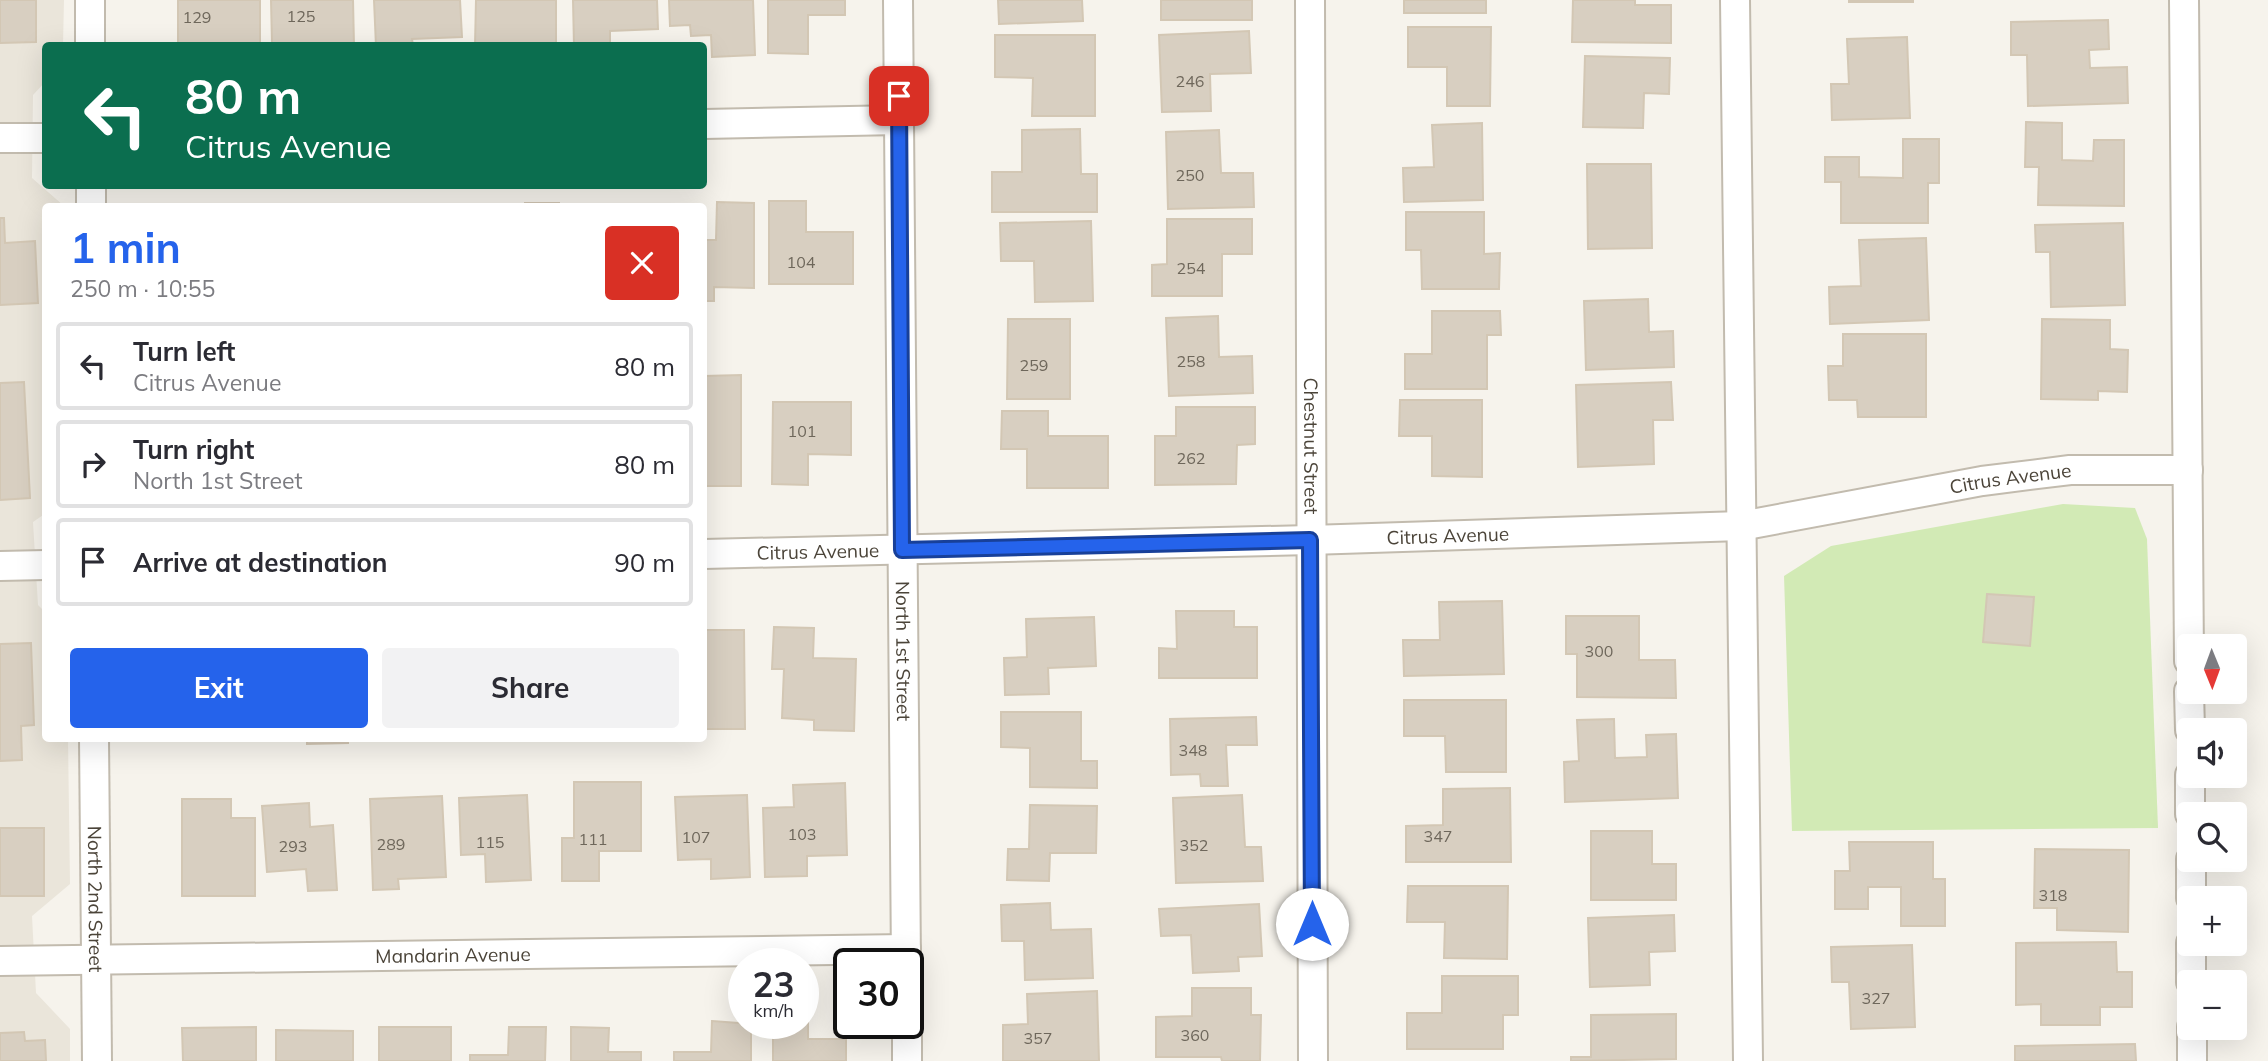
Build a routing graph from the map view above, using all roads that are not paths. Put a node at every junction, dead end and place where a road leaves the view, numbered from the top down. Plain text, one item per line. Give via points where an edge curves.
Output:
1 (90, 0) edge
2 (898, 0) edge
3 (1310, 0) edge
4 (1735, 0) edge
5 (2184, 0) edge
6 (90, 42) edge
7 (899, 120) junction
8 (707, 124) edge
9 (0, 138) edge
10 (42, 138) edge
11 (2188, 470) junction
12 (1741, 526) junction
13 (1310, 540) junction
14 (902, 550) junction
15 (707, 554) edge
16 (42, 565) edge
17 (0, 566) edge
18 (2189, 634) edge
19 (94, 742) edge
20 (906, 948) edge
21 (833, 957) edge
22 (96, 960) junction
23 (0, 961) edge
24 (907, 1039) edge
25 (2192, 1040) edge
26 (97, 1061) edge
27 (907, 1061) edge
28 (1313, 1061) edge
29 (1748, 1061) edge
30 (2192, 1061) edge

1 - 6 street
2 - 7 street, North 1st Street
3 - 13 street, Chestnut Street
4 - 12 street
5 - 11 street
7 - 8 street
7 - 14 street, North 1st Street
9 - 10 street
11 - 12 street, Citrus Avenue via 2070,470 1982,481
11 - 18 street
12 - 13 street, Citrus Avenue
12 - 29 street
13 - 14 street, Citrus Avenue
13 - 28 street, Chestnut Street
14 - 15 street, Citrus Avenue
14 - 20 street, North 1st Street
16 - 17 street
19 - 22 street, North 2nd Street
21 - 22 street, Mandarin Avenue
22 - 23 street, Mandarin Avenue
22 - 26 street, North 2nd Street
24 - 27 street
25 - 30 street

